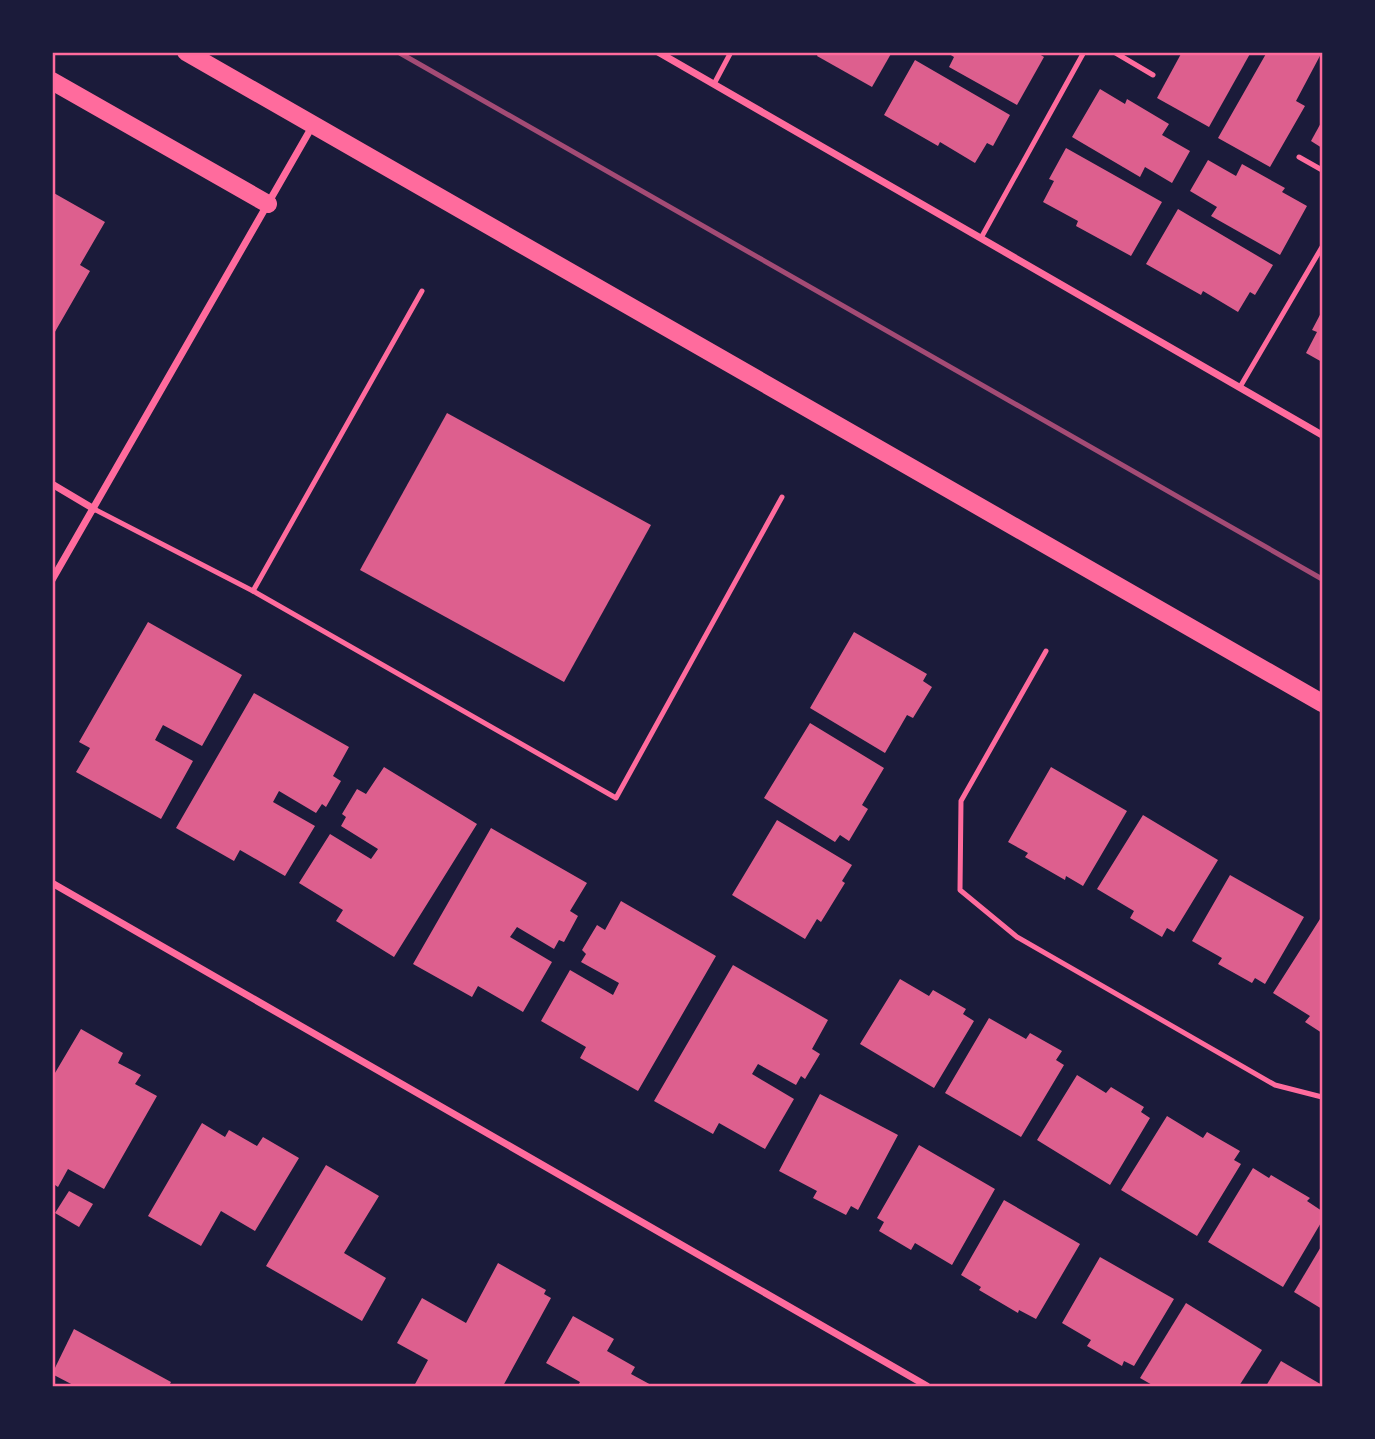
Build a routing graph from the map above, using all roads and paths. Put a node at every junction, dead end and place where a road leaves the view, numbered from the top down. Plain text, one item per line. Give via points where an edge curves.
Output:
1 (186, 52) edge
2 (658, 52) edge
3 (731, 52) edge
4 (1084, 52) edge
5 (1114, 52) edge
6 (1153, 75) dead end
7 (52, 81) edge
8 (713, 84) junction
9 (313, 125) junction
10 (1299, 157) dead end
11 (1322, 170) edge
12 (268, 204) junction
13 (981, 238) junction
14 (1322, 247) edge
15 (422, 291) dead end
16 (1240, 387) junction
17 (1322, 435) edge
18 (52, 484) edge
19 (782, 497) dead end
20 (93, 509) junction
21 (52, 580) edge
22 (253, 591) junction
23 (1046, 650) dead end
24 (1322, 703) edge
25 (52, 883) edge
26 (1322, 1097) edge
27 (927, 1387) edge

1 - 9 main road
2 - 8 street
3 - 8 lane
4 - 13 lane
5 - 6 lane
7 - 12 main road
8 - 13 street
9 - 12 street
9 - 24 main road
10 - 11 lane
12 - 20 street
13 - 16 street
14 - 16 lane
15 - 22 lane
16 - 17 street
18 - 20 street
19 - 22 lane via 616,798
20 - 21 street
20 - 22 lane
23 - 26 lane via 961,801 960,890 1017,937 1275,1085
25 - 27 street

